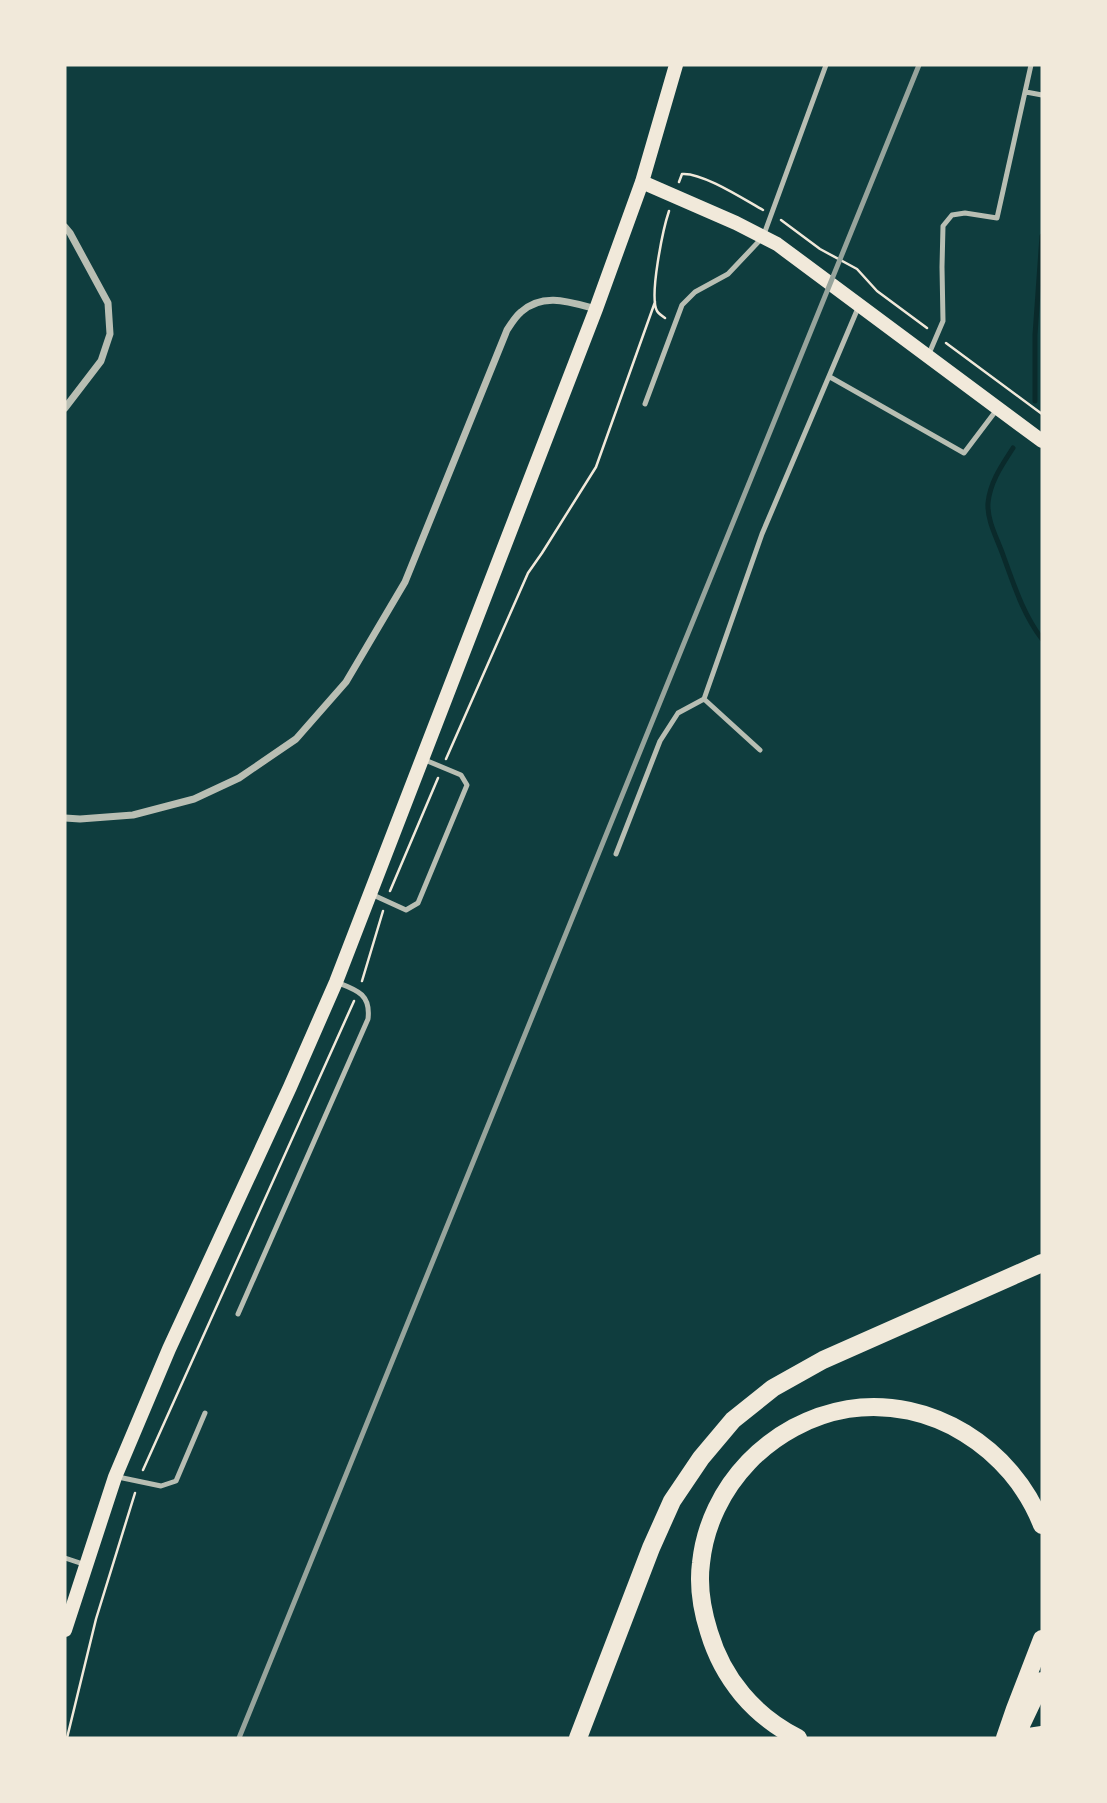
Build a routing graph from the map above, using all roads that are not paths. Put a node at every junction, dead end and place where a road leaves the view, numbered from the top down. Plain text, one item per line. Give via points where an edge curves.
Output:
1 (676, 65) edge
2 (826, 65) edge
3 (1031, 65) edge
4 (1026, 92) junction
5 (1042, 95) edge
6 (642, 182) junction
7 (65, 227) edge
8 (763, 237) junction
9 (859, 305) junction
10 (596, 309) junction
11 (928, 356) junction
12 (830, 377) junction
13 (645, 404) dead end
14 (65, 408) edge
15 (998, 408) junction
16 (1042, 441) edge
17 (704, 699) junction
18 (760, 750) dead end
19 (423, 759) junction
20 (65, 818) edge
21 (616, 855) dead end
22 (371, 894) junction
23 (336, 982) junction
24 (1042, 1263) edge
25 (238, 1314) dead end
26 (205, 1413) dead end
27 (115, 1476) junction
28 (1042, 1525) edge
29 (65, 1558) edge
30 (86, 1565) junction
31 (65, 1630) edge
32 (1042, 1639) edge
33 (1042, 1681) edge
34 (1042, 1735) edge
35 (578, 1738) edge
36 (798, 1738) edge
37 (1005, 1738) edge
38 (1015, 1738) edge
39 (1022, 1738) edge

1 - 6 main road
2 - 8 lane
3 - 4 lane
4 - 5 lane
4 - 11 lane via 997,218 965,213 952,215 943,226 943,321
6 - 8 main road
6 - 10 main road
7 - 14 street via 108,303 110,334 101,361
8 - 9 main road
8 - 13 lane via 728,274 695,292 682,305
9 - 11 main road
9 - 12 lane
10 - 19 main road
10 - 20 street via 565,301 536,302 520,312 507,330 405,582 346,682 296,739 239,778 194,799 133,814
11 - 15 main road
12 - 15 lane via 964,453
12 - 17 lane via 762,534
15 - 16 main road
17 - 18 lane
17 - 21 lane via 678,713 660,741
19 - 22 main road
19 - 22 lane via 461,775 467,785 418,903 406,910
22 - 23 main road
23 - 25 lane via 359,991 368,1005 368,1019
23 - 27 main road
24 - 35 highway via 824,1360 774,1388 733,1420 672,1502
26 - 27 lane via 176,1481 161,1486
27 - 30 main road
28 - 36 highway via 1021,1485 998,1457 965,1432 926,1416 893,1408 846,1409 799,1425 758,1453 736,1475 715,1512 700,1566 702,1601 718,1656 738,1691 765,1718
29 - 30 lane
30 - 31 main road
32 - 37 highway
33 - 38 highway
34 - 39 highway

